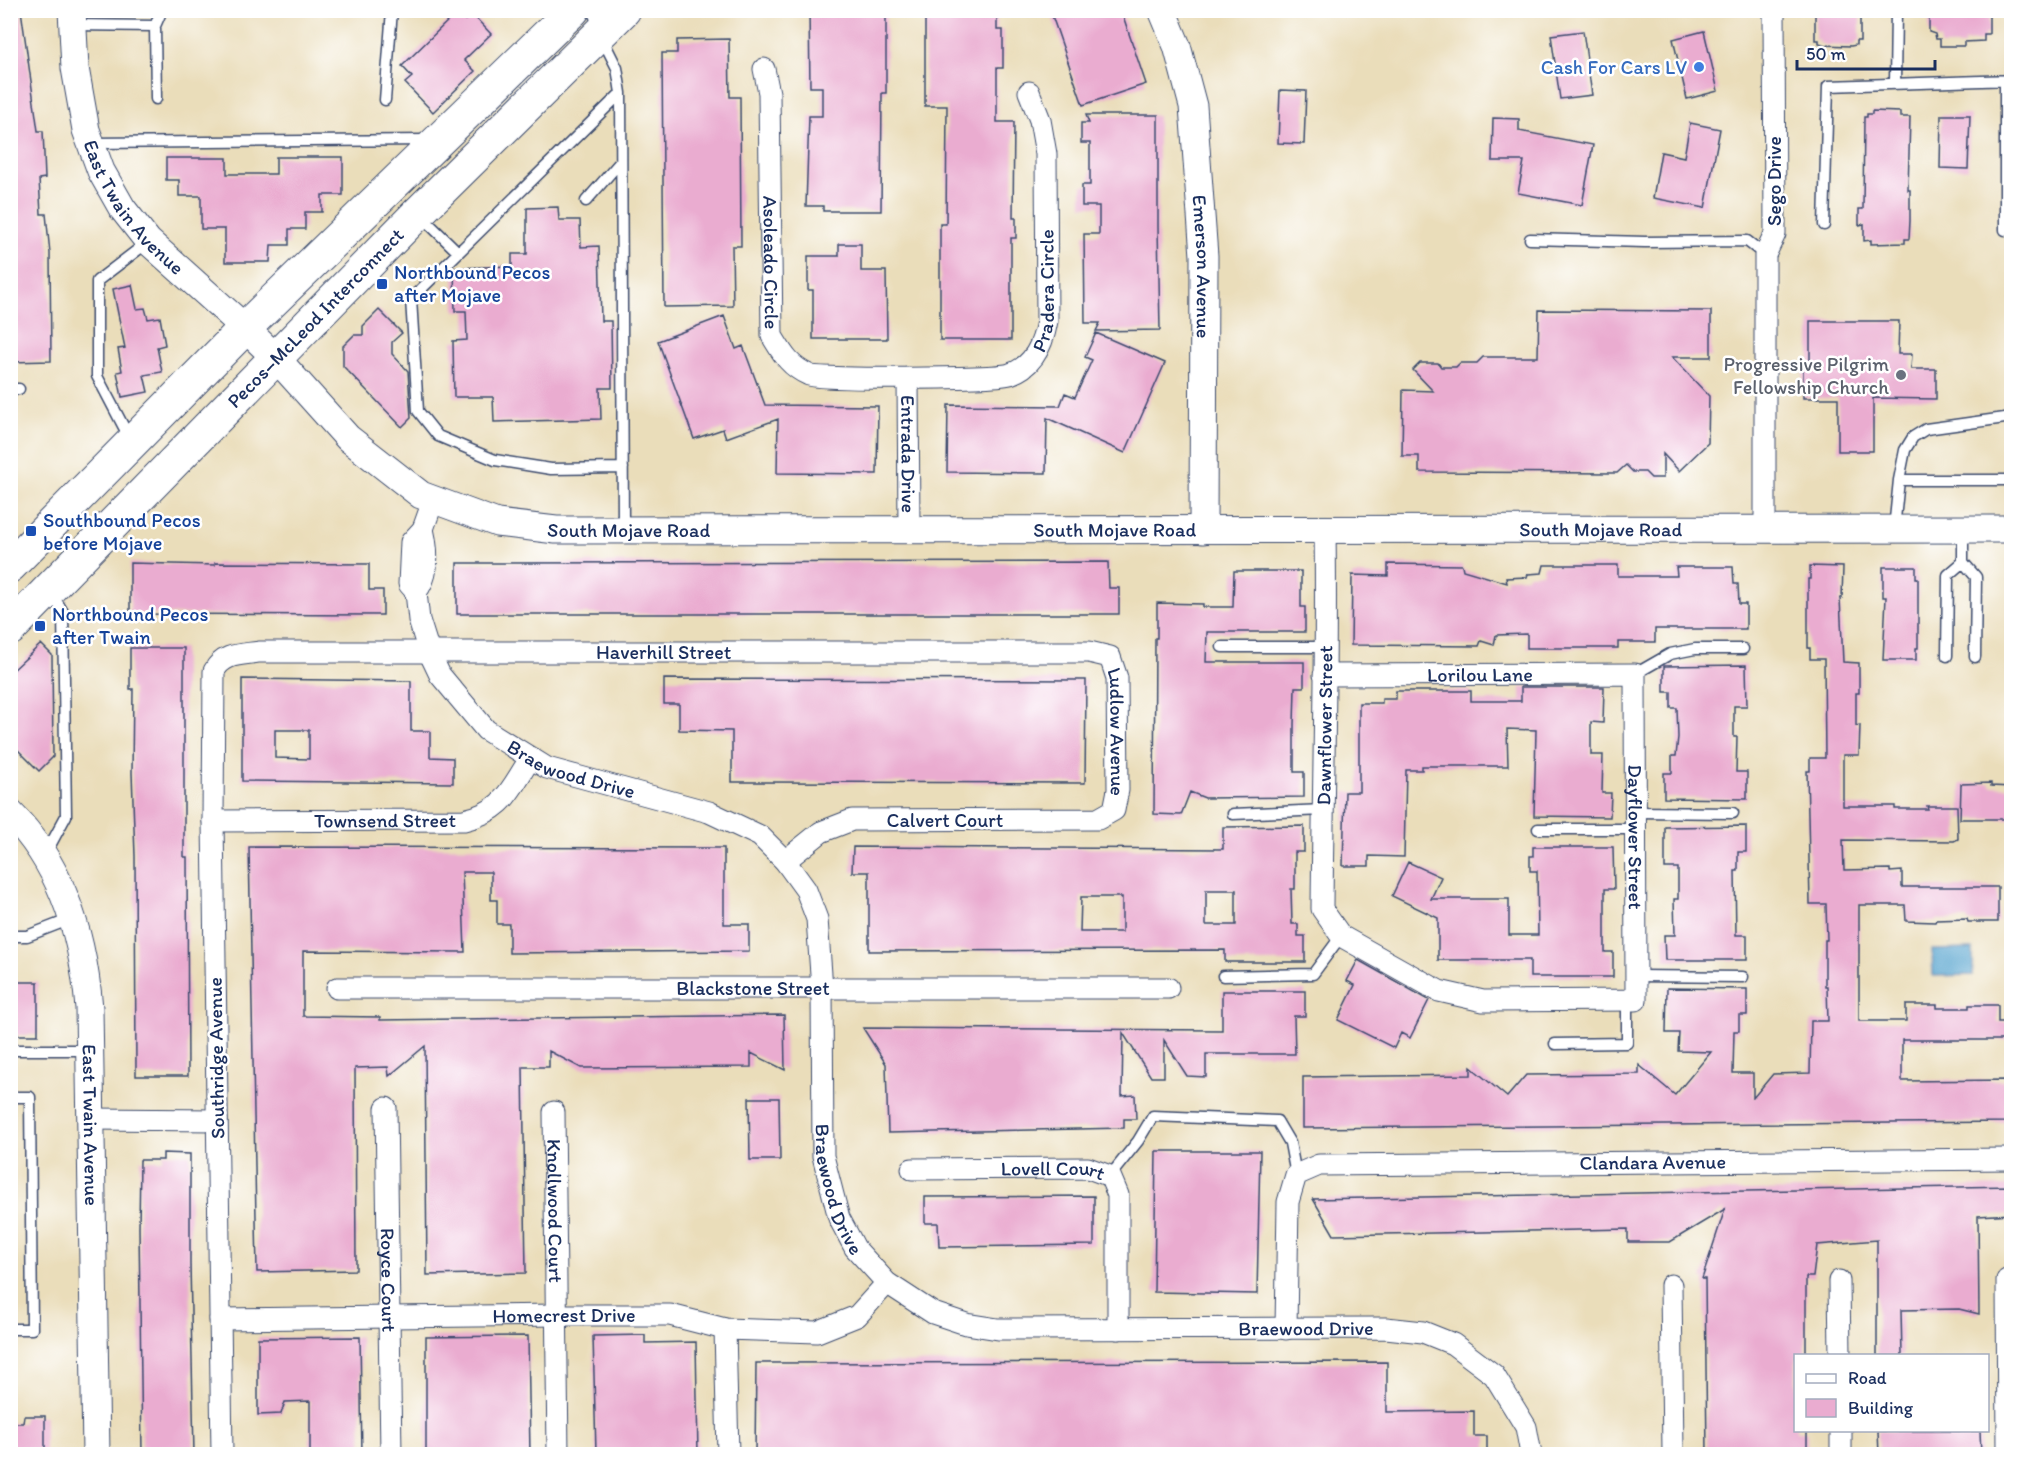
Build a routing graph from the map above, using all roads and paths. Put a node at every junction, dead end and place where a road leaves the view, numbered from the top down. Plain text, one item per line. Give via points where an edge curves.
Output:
1 (162, 10) edge
2 (392, 10) edge
3 (573, 10) edge
4 (624, 10) edge
5 (1162, 10) edge
6 (1774, 10) edge
7 (1896, 10) edge
8 (72, 18) edge
9 (596, 22) edge
10 (155, 26) junction
11 (764, 69) dead end
12 (2008, 80) edge
13 (1895, 83) junction
14 (1029, 92) dead end
15 (621, 93) junction
16 (156, 99) dead end
17 (385, 100) dead end
18 (439, 140) junction
19 (91, 143) junction
20 (621, 161) junction
21 (586, 201) dead end
22 (418, 213) junction
23 (1824, 225) dead end
24 (2005, 230) dead end
25 (1530, 239) dead end
26 (148, 242) junction
27 (458, 252) junction
28 (1765, 255) junction
29 (245, 328) junction
30 (277, 359) junction
31 (908, 378) junction
32 (2012, 417) edge
33 (132, 442) junction
34 (623, 468) junction
35 (1899, 480) junction
36 (2012, 480) edge
37 (433, 501) junction
38 (1765, 529) junction
39 (1894, 529) junction
40 (1963, 529) junction
41 (2012, 529) edge
42 (623, 530) junction
43 (909, 530) junction
44 (1203, 530) junction
45 (1325, 530) junction
46 (1963, 562) junction
47 (10, 566) edge
48 (50, 590) junction
49 (10, 629) edge
50 (1222, 647) dead end
51 (1324, 647) junction
52 (1743, 649) dead end
53 (429, 652) junction
54 (1947, 656) dead end
55 (1110, 657) joint
56 (1975, 657) dead end
57 (219, 662) joint
58 (1635, 674) junction
59 (1324, 675) junction
60 (530, 759) junction
61 (1114, 810) joint
62 (1323, 810) junction
63 (10, 813) edge
64 (1733, 813) dead end
65 (1233, 814) dead end
66 (1636, 820) junction
67 (213, 821) junction
68 (1538, 829) dead end
69 (44, 855) junction
70 (785, 861) junction
71 (74, 918) junction
72 (1335, 928) junction
73 (11, 935) edge
74 (1223, 976) dead end
75 (1636, 976) junction
76 (1743, 977) dead end
77 (1168, 987) dead end
78 (337, 988) dead end
79 (822, 988) junction
80 (1631, 1000) junction
81 (1555, 1044) dead end
82 (10, 1050) edge
83 (90, 1050) junction
84 (10, 1097) edge
85 (386, 1108) dead end
86 (554, 1112) dead end
87 (90, 1119) junction
88 (217, 1120) junction
89 (2012, 1159) edge
90 (912, 1169) dead end
91 (1296, 1175) junction
92 (1110, 1176) junction
93 (2007, 1280) dead end
94 (1839, 1281) dead end
95 (887, 1283) junction
96 (1671, 1285) dead end
97 (557, 1315) junction
98 (389, 1317) junction
99 (220, 1319) junction
100 (10, 1329) edge
101 (725, 1329) junction
102 (1118, 1329) junction
103 (1286, 1329) junction
104 (1840, 1354) edge
105 (1841, 1432) edge
106 (96, 1455) edge
107 (222, 1455) edge
108 (391, 1455) edge
109 (558, 1455) edge
110 (728, 1455) edge
111 (1531, 1455) edge
112 (1673, 1455) edge
113 (1841, 1455) edge
114 (2008, 1455) edge

1 - 10 lane
2 - 17 lane
3 - 18 main road, Pecos–McLeod Interconnect
4 - 9 main road, Pecos–McLeod Interconnect
5 - 44 street, Emerson Avenue via 1177,46 1193,106 1203,256
6 - 28 street, Sego Drive via 1775,234
7 - 13 lane
8 - 10 lane
8 - 19 street, East Twain Avenue via 75,68
9 - 15 lane via 617,68
9 - 22 main road, Pecos–McLeod Interconnect
10 - 16 lane
11 - 31 street, Asoleado Circle via 769,93 772,336 787,361 811,376
12 - 13 lane
12 - 24 lane
13 - 23 lane via 1828,86
14 - 31 street, Pradera Circle via 1040,120 1046,154 1044,341 1030,363 1009,375
15 - 20 lane
15 - 27 lane
18 - 19 lane
18 - 29 main road, Pecos–McLeod Interconnect
19 - 26 street, East Twain Avenue via 101,171 122,208
20 - 21 lane
20 - 34 lane
22 - 27 lane
22 - 30 main road, Pecos–McLeod Interconnect
25 - 28 lane via 1748,242
26 - 29 street, East Twain Avenue
26 - 33 lane via 97,281 97,376
27 - 34 lane via 411,299 418,411 438,436 495,460 551,469
28 - 38 street, Sego Drive
29 - 30 street, East Twain Avenue
29 - 33 main road, Pecos–McLeod Interconnect
30 - 37 street, South Mojave Road via 348,438
30 - 48 main road, Pecos–McLeod Interconnect
31 - 43 street, Entrada Drive
32 - 35 lane via 1926,429 1913,437 1905,450
33 - 47 main road, Pecos–McLeod Interconnect
34 - 42 lane
35 - 36 lane
35 - 39 lane
37 - 42 street, South Mojave Road via 498,523 556,530
37 - 53 street, Braewood Drive via 423,529 411,542 409,584 416,592
38 - 39 street, South Mojave Road
38 - 45 street, South Mojave Road
39 - 40 street, South Mojave Road
40 - 41 street, South Mojave Road
40 - 46 lane
42 - 43 street, South Mojave Road
43 - 44 street, South Mojave Road
44 - 45 street, South Mojave Road
45 - 51 street, Dawnflower Street
46 - 54 lane via 1948,575
46 - 56 lane via 1976,577
48 - 49 main road, Pecos–McLeod Interconnect
48 - 69 lane via 63,612 66,816
50 - 51 lane
51 - 59 street, Dawnflower Street
52 - 58 lane via 1670,654
53 - 55 street, Haverhill Street via 1089,652
53 - 57 street, Haverhill Street via 259,652
53 - 60 street, Braewood Drive via 440,675 486,730
55 - 61 street, Ludlow Avenue via 1117,678 1119,790
57 - 67 street, Southridge Avenue via 214,671
58 - 59 street, Lorilou Lane
58 - 66 street, Dayflower Street
59 - 62 street, Dawnflower Street
60 - 67 street, Townsend Street via 501,804 481,816 464,820
60 - 70 street, Braewood Drive via 547,768 710,812 760,836
61 - 70 street, Calvert Court via 1098,819 852,820 821,832
62 - 65 lane
62 - 72 street, Dawnflower Street via 1322,909
63 - 69 street, East Twain Avenue
64 - 66 lane
66 - 68 lane
66 - 75 street, Dayflower Street
67 - 88 street, Southridge Avenue
69 - 71 street, East Twain Avenue
70 - 79 street, Braewood Drive via 806,890 817,918
71 - 73 lane via 27,936
71 - 83 street, East Twain Avenue via 87,979
72 - 74 lane via 1313,974
72 - 80 street via 1439,991 1483,1001
75 - 76 lane
75 - 80 street, Dayflower Street
77 - 79 street, Blackstone Street
78 - 79 street, Blackstone Street
79 - 95 street, Braewood Drive via 823,1156 839,1218 855,1248
80 - 81 lane via 1627,1043
82 - 83 lane
83 - 87 street, East Twain Avenue
84 - 100 lane via 30,1097 32,1329
85 - 98 street, Royce Court
86 - 97 street, Knollwood Court
87 - 88 street
87 - 106 street, East Twain Avenue
88 - 99 street, Southridge Avenue
89 - 91 street, Clandara Avenue via 1319,1165
90 - 92 street, Lovell Court via 1089,1168
91 - 92 lane via 1290,1143 1277,1121 1153,1116
91 - 103 street via 1288,1202
92 - 102 street, Lovell Court via 1118,1195
93 - 114 street
94 - 104 street
95 - 101 street, Homecrest Drive via 857,1316 817,1332
95 - 102 street, Braewood Drive via 933,1313 966,1324 998,1329
96 - 112 street
97 - 98 street, Homecrest Drive
97 - 101 street, Homecrest Drive via 670,1315
97 - 109 street, Knollwood Court
98 - 99 street, Homecrest Drive
98 - 108 street, Royce Court
99 - 107 street, Southridge Avenue
101 - 110 street
102 - 103 street, Braewood Drive
103 - 111 street, Braewood Drive via 1386,1328 1423,1332 1453,1344 1494,1375 1526,1427
105 - 113 street

